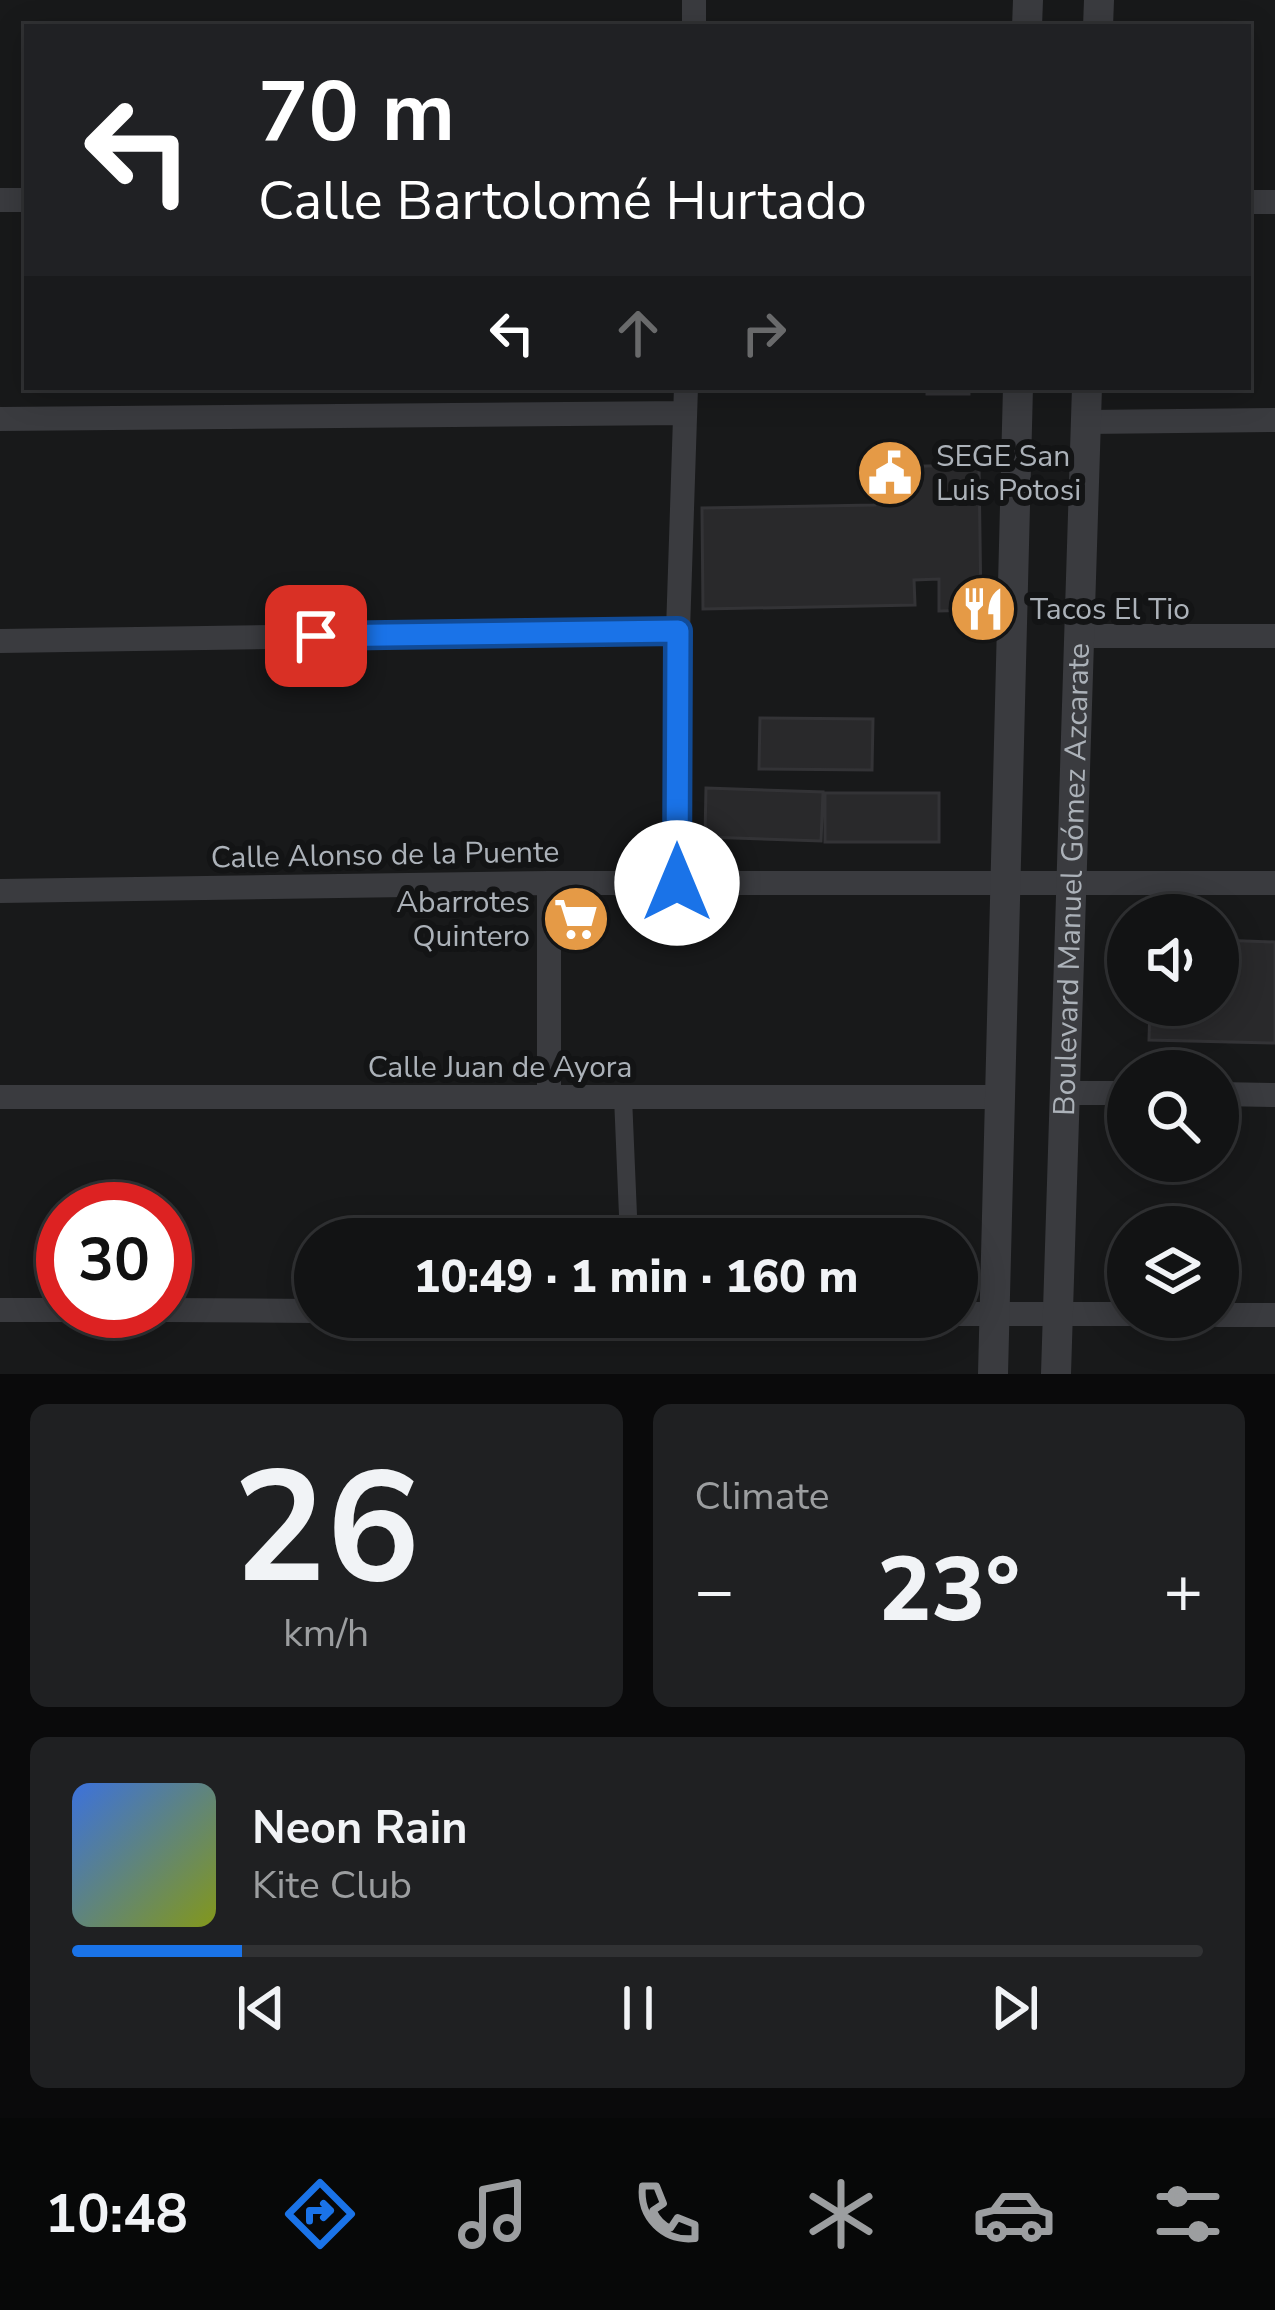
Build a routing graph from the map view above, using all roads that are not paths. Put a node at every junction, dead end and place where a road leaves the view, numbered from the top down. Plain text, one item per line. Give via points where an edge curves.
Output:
1 (686, 390) edge
2 (1018, 390) edge
3 (1087, 390) edge
4 (685, 413) junction
5 (0, 419) edge
6 (1275, 420) edge
7 (1086, 422) junction
8 (678, 631) junction
9 (1079, 636) junction
10 (1275, 636) edge
11 (0, 641) edge
12 (549, 883) junction
13 (677, 883) junction
14 (1006, 883) junction
15 (1071, 883) junction
16 (1275, 883) edge
17 (0, 891) edge
18 (1065, 1093) junction
19 (1107, 1094) edge
20 (1239, 1094) edge
21 (1275, 1095) edge
22 (0, 1097) edge
23 (549, 1097) junction
24 (622, 1097) junction
25 (1000, 1097) junction
26 (628, 1218) edge
27 (0, 1310) edge
28 (36, 1310) edge
29 (192, 1310) edge
30 (294, 1311) edge
31 (978, 1314) edge
32 (995, 1314) junction
33 (1058, 1314) junction
34 (1107, 1314) edge
35 (1239, 1315) edge
36 (1275, 1315) edge
37 (993, 1374) edge
38 (1056, 1374) edge

1 - 4 street
2 - 14 street
3 - 7 street, Boulevard Manuel Gómez Azcarate
4 - 5 street
4 - 8 street
6 - 7 street
7 - 9 street, Boulevard Manuel Gómez Azcarate
8 - 11 street
8 - 13 street
9 - 10 street
9 - 15 street, Boulevard Manuel Gómez Azcarate
12 - 13 street, Calle Alonso de la Puente
12 - 17 street, Calle Alonso de la Puente
12 - 23 street
13 - 14 street, Calle Alonso de la Puente
14 - 15 street, Calle Alonso de la Puente
14 - 25 street
15 - 16 street, Calle Alonso de la Puente
15 - 18 street, Boulevard Manuel Gómez Azcarate
18 - 19 street
18 - 33 street, Boulevard Manuel Gómez Azcarate
20 - 21 street
22 - 23 street, Calle Juan de Ayora
23 - 24 street, Calle Juan de Ayora
24 - 25 street, Calle Juan de Ayora
24 - 26 street
25 - 32 street
27 - 28 street
29 - 30 street
31 - 32 street
32 - 33 street
32 - 37 street
33 - 34 street
33 - 38 street, Boulevard Manuel Gómez Azcarate
35 - 36 street

